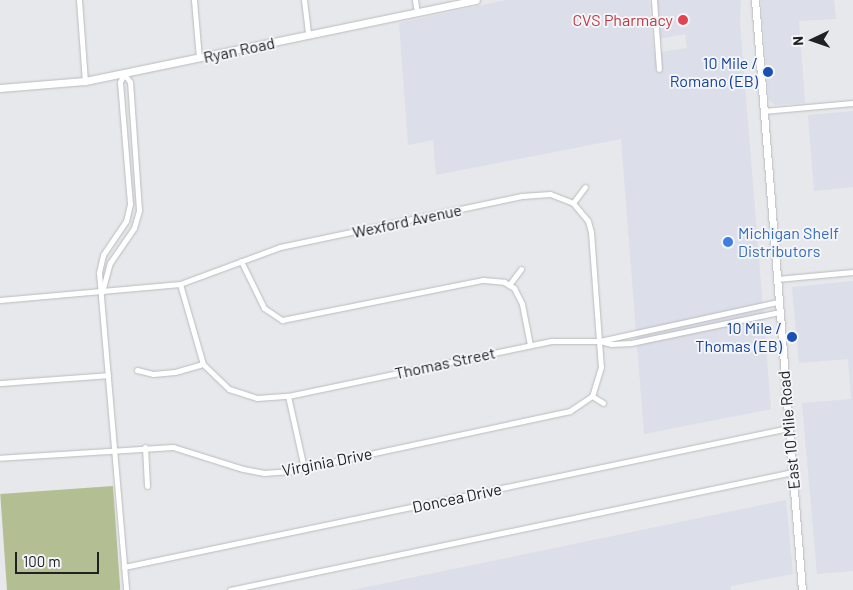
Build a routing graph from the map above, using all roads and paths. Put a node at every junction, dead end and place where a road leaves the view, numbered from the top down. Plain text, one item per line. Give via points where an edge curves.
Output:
1 (79, 0) edge
2 (194, 0) edge
3 (304, 0) edge
4 (415, 0) edge
5 (476, 0) edge
6 (654, 0) edge
7 (755, 0) edge
8 (417, 12) junction
9 (308, 35) junction
10 (199, 58) junction
11 (660, 69) dead end
12 (124, 74) junction
13 (85, 81) junction
14 (0, 88) edge
15 (853, 103) edge
16 (763, 111) junction
17 (585, 187) dead end
18 (573, 203) junction
19 (241, 261) junction
20 (521, 269) dead end
21 (853, 272) edge
22 (777, 279) junction
23 (180, 284) junction
24 (510, 284) junction
25 (102, 292) junction
26 (0, 300) edge
27 (778, 302) junction
28 (779, 312) junction
29 (708, 316) junction
30 (678, 322) junction
31 (711, 326) junction
32 (679, 332) junction
33 (600, 341) junction
34 (530, 345) junction
35 (203, 364) junction
36 (136, 370) dead end
37 (108, 375) junction
38 (0, 384) edge
39 (288, 396) junction
40 (592, 396) junction
41 (603, 403) dead end
42 (789, 428) junction
43 (145, 447) junction
44 (116, 450) junction
45 (0, 458) edge
46 (304, 468) junction
47 (793, 472) junction
48 (147, 486) dead end
49 (124, 567) junction
50 (126, 590) edge
51 (230, 590) edge
52 (802, 590) edge

1 - 13 street
2 - 10 street
3 - 9 street
4 - 8 street
5 - 8 main road, Ryan Road
6 - 11 street
7 - 16 main road, East 10 Mile Road
8 - 9 main road, Ryan Road
9 - 10 main road, Ryan Road
10 - 12 main road, Ryan Road
12 - 13 main road, Ryan Road
12 - 25 street via 120,82 130,204 126,220 101,261
12 - 25 street via 130,82 140,210 134,228 110,263
13 - 14 main road, Ryan Road
15 - 16 street
16 - 22 main road, East 10 Mile Road
17 - 18 street
18 - 19 street, Wexford Avenue via 550,194 522,196 280,247
18 - 33 street via 588,222 591,232
19 - 23 street, Wexford Avenue
19 - 24 street via 264,308 282,320 484,280
20 - 24 street
21 - 22 street
22 - 27 main road, East 10 Mile Road
23 - 25 street, Wexford Avenue
23 - 35 street, Thomas Street
24 - 34 street via 522,304
25 - 26 street, Wexford Avenue
25 - 37 street
27 - 28 main road, East 10 Mile Road
27 - 29 street, Thomas Street
28 - 31 street
28 - 42 main road, East 10 Mile Road
29 - 30 street, Thomas Street
29 - 31 street
30 - 32 street
30 - 33 street, Thomas Street
31 - 32 street
32 - 33 street via 631,343
33 - 34 street, Thomas Street via 568,340
33 - 40 street via 602,367
34 - 39 street, Thomas Street
35 - 36 street via 153,374
35 - 39 street, Thomas Street via 218,381 236,393 257,398
37 - 38 street
37 - 44 street
39 - 46 street
40 - 41 street
40 - 46 street, Virginia Drive via 579,408 563,413
42 - 47 main road, East 10 Mile Road
42 - 49 street, Doncea Drive
43 - 44 street, Virginia Drive
43 - 46 street, Virginia Drive via 182,448 231,466 264,473
43 - 48 street
44 - 45 street, Virginia Drive
44 - 49 street
47 - 51 street
47 - 52 main road, East 10 Mile Road
49 - 50 street

